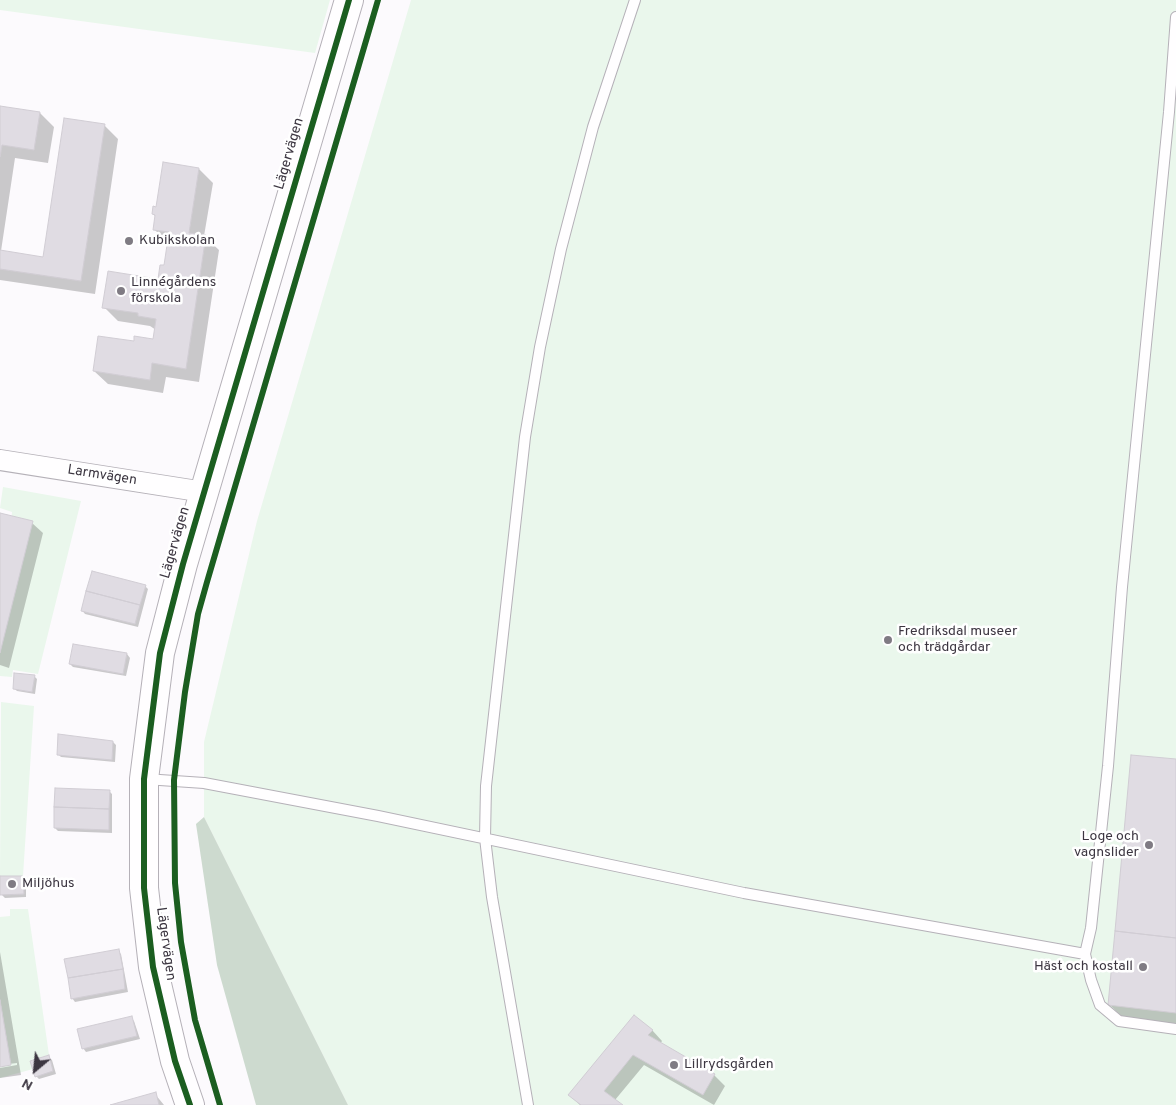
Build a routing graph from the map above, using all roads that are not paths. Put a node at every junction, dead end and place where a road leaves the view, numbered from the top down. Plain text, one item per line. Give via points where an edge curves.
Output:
1 (348, 0) edge
2 (635, 0) edge
3 (1176, 17) edge
4 (0, 460) edge
5 (204, 492) junction
6 (144, 779) junction
7 (485, 838) junction
8 (1085, 954) junction
9 (1176, 1029) edge
10 (190, 1105) edge
11 (528, 1105) edge

1 - 5 street, Lägervägen
2 - 7 lane via 593,127 561,249 540,347 525,437 512,550 486,786
3 - 8 lane via 1108,766 1091,928
4 - 5 street, Larmvägen
5 - 6 street, Lägervägen via 160,653
6 - 7 lane via 204,783
6 - 10 street, Lägervägen via 143,872 154,967 175,1061
7 - 8 lane via 744,893
7 - 11 lane
8 - 9 lane via 1090,980 1100,1005 1118,1021

